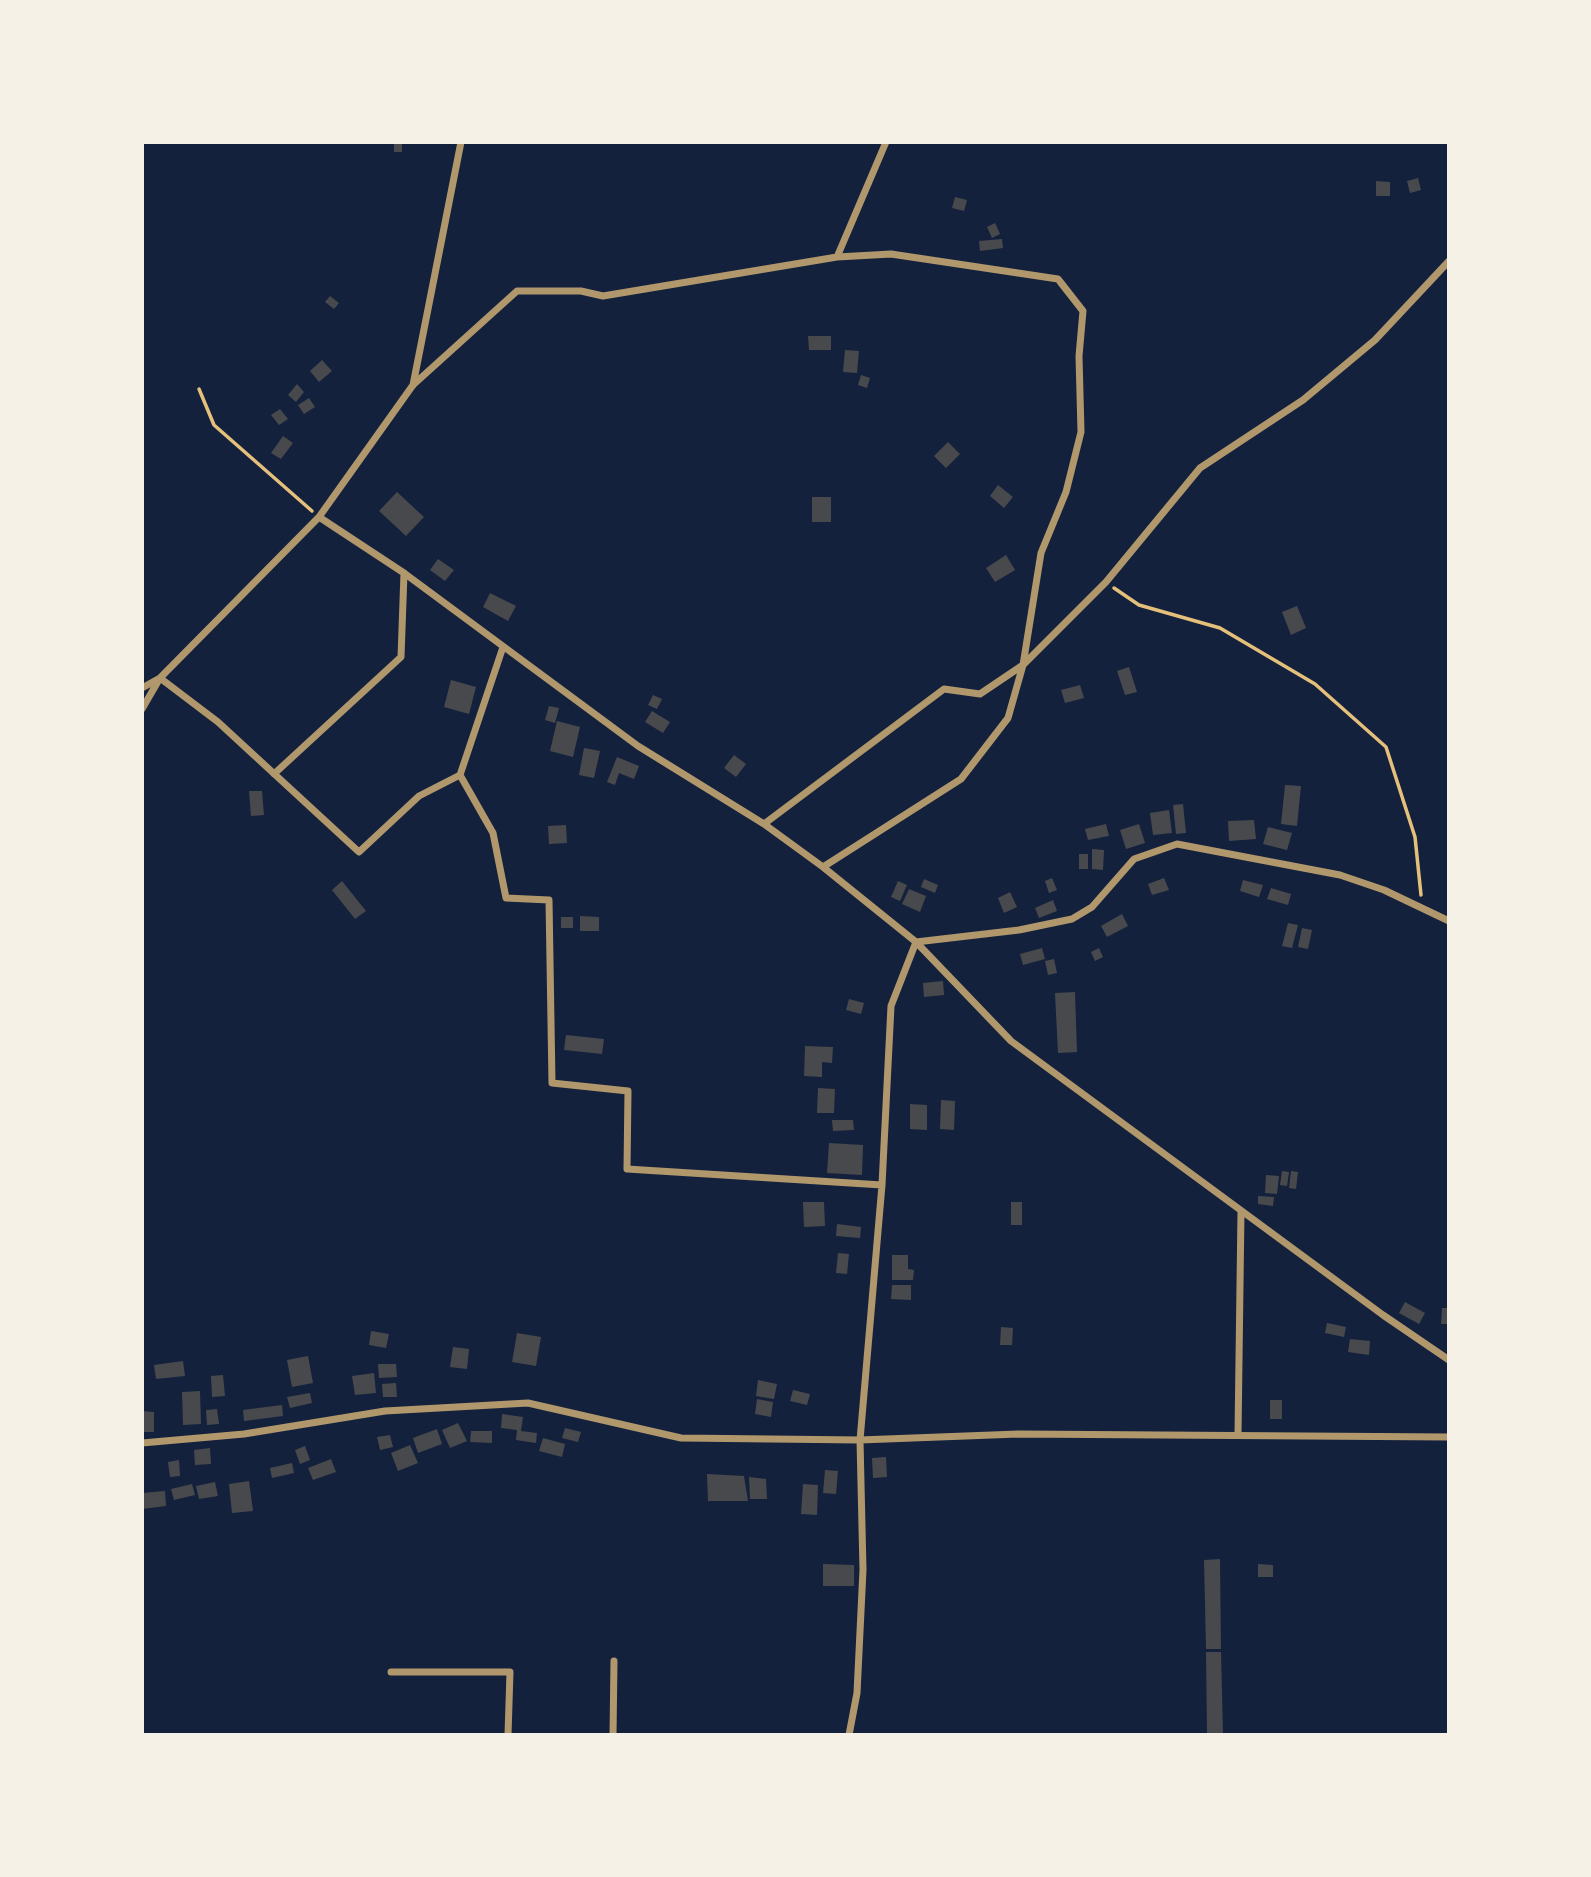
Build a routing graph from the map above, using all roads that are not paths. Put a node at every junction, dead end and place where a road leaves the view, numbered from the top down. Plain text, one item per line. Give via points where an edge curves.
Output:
1 (461, 142) edge
2 (886, 142) edge
3 (836, 257) junction
4 (1449, 261) edge
5 (413, 385) junction
6 (319, 517) junction
7 (404, 573) junction
8 (503, 647) junction
9 (1023, 665) junction
10 (160, 678) junction
11 (142, 688) edge
12 (142, 709) edge
13 (274, 774) junction
14 (460, 775) junction
15 (764, 824) junction
16 (823, 867) junction
17 (1449, 920) edge
18 (916, 942) junction
19 (882, 1185) junction
20 (1241, 1211) junction
21 (1449, 1360) edge
22 (1238, 1434) junction
23 (1449, 1437) edge
24 (860, 1440) junction
25 (142, 1443) edge
26 (614, 1661) dead end
27 (391, 1672) dead end
28 (508, 1735) edge
29 (613, 1735) edge
30 (849, 1735) edge

1 - 5 street
2 - 3 street
3 - 5 street via 603,296 517,291
3 - 9 street via 891,254 1058,279 1083,311 1081,432 1066,492 1041,553
4 - 9 street via 1375,340 1303,400 1199,468 1106,582
5 - 6 street
6 - 7 street
6 - 10 street
7 - 8 street
7 - 13 street via 401,657
8 - 14 street
8 - 15 street via 638,746
9 - 15 street via 980,694 944,689
9 - 16 street via 1008,718 961,779
10 - 11 street
10 - 12 street
10 - 13 street via 218,722
13 - 14 street via 359,852 419,796
14 - 19 street via 493,833 506,898 549,900 552,1083 628,1091 627,1169
15 - 16 street
16 - 18 street
17 - 18 street via 1340,875 1177,844 1134,859 1092,906 1072,919
18 - 19 street via 891,1006
18 - 20 street via 1011,1041
19 - 24 street
20 - 21 street
20 - 22 street
22 - 23 street
22 - 24 street
24 - 25 street via 681,1438 528,1403 385,1411 244,1434
24 - 30 street via 863,1570
26 - 29 street
27 - 28 street via 510,1672

